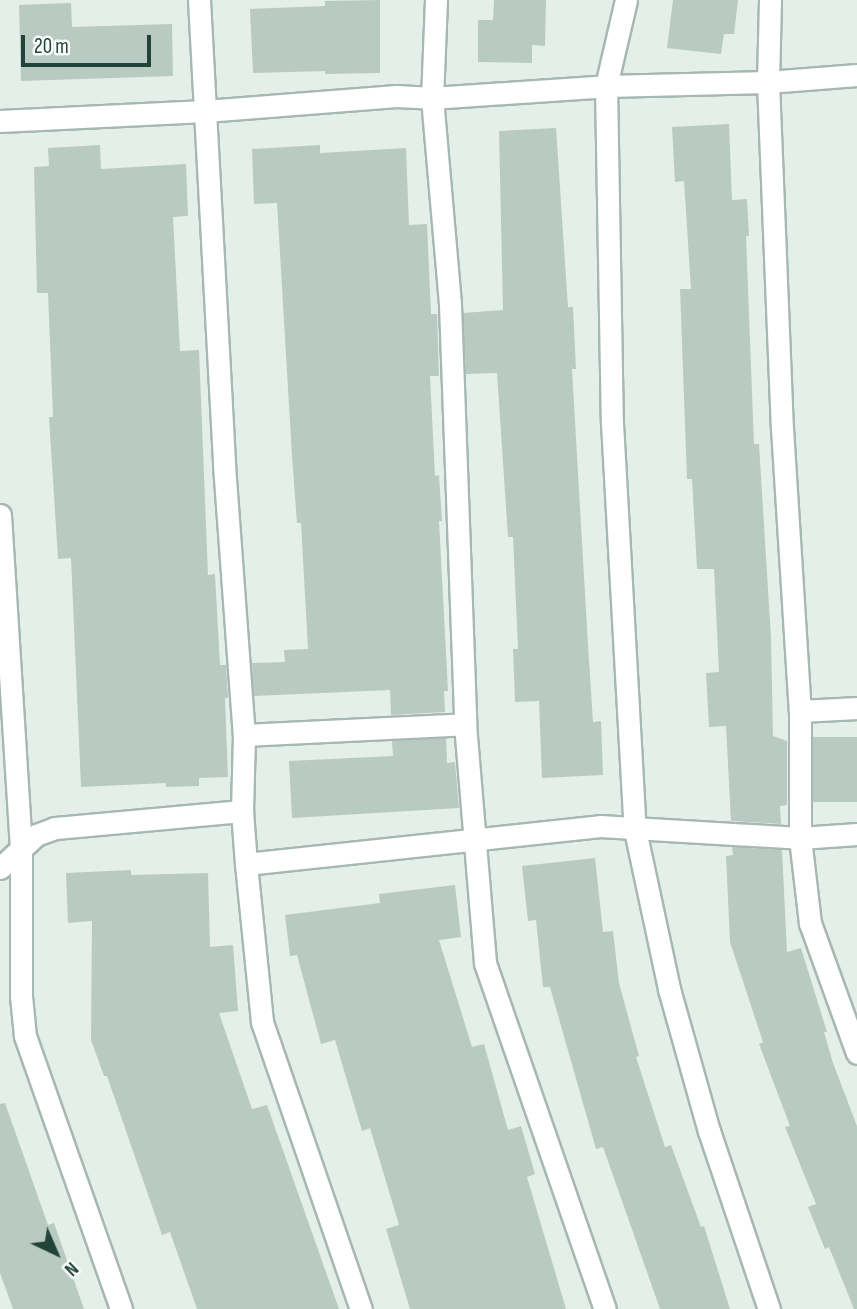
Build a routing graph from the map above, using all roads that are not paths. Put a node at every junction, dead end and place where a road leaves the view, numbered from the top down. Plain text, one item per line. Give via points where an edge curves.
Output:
1 (199, 0) edge
2 (436, 0) edge
3 (626, 0) edge
4 (770, 0) edge
5 (857, 75) edge
6 (768, 82) junction
7 (606, 86) junction
8 (432, 99) junction
9 (205, 111) junction
10 (0, 121) edge
11 (0, 515) edge
12 (857, 708) edge
13 (800, 711) junction
14 (465, 724) junction
15 (244, 736) junction
16 (242, 811) junction
17 (635, 830) junction
18 (857, 834) edge
19 (800, 838) junction
20 (476, 841) junction
21 (21, 849) junction
22 (246, 864) junction
23 (0, 868) edge
24 (857, 1053) edge
25 (121, 1309) edge
26 (361, 1309) edge
27 (605, 1309) edge
28 (769, 1309) edge

1 - 9 street
2 - 8 street
3 - 7 street
4 - 6 street
5 - 6 street
6 - 7 street
6 - 13 street via 782,428
7 - 8 street
7 - 17 street via 611,423
8 - 9 street via 396,96
8 - 14 street via 450,305
9 - 10 street
9 - 15 street
11 - 21 street
12 - 13 street
13 - 19 street
14 - 15 street
14 - 20 street
15 - 16 street
16 - 21 street via 55,828 36,835
16 - 22 street
17 - 19 street
17 - 20 street via 600,826
17 - 28 street via 673,1002 709,1131
18 - 19 street
19 - 24 street via 810,923
20 - 22 street
20 - 27 street via 485,962
21 - 23 street
21 - 25 street via 21,996 26,1036
22 - 26 street via 262,1021

